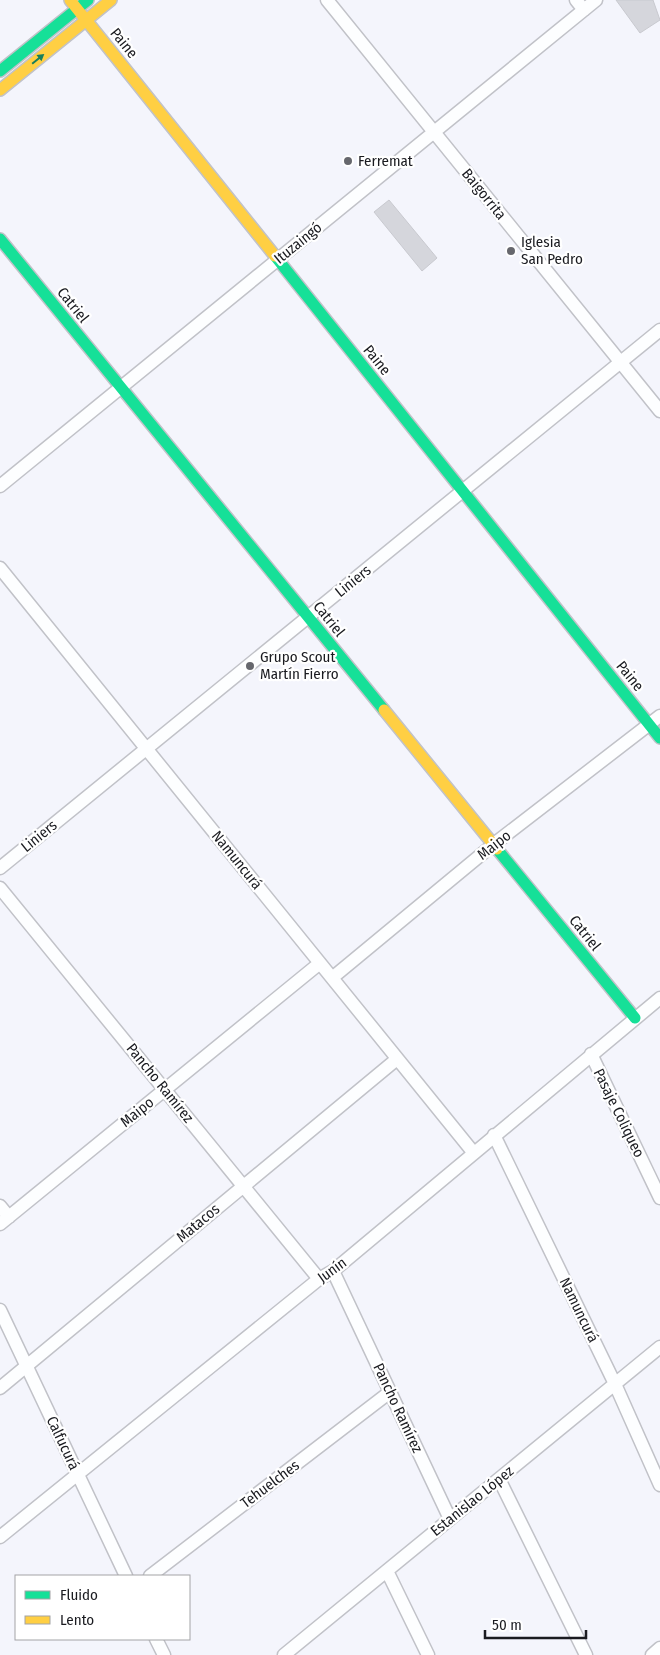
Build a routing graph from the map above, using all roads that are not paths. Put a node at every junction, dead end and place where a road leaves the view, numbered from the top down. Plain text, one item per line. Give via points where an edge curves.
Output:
1 (88, 0) edge
2 (111, 0) edge
3 (327, 0) edge
4 (596, 0) edge
5 (74, 4) edge
6 (580, 5) edge
7 (86, 20) junction
8 (0, 71) edge
9 (0, 90) edge
10 (434, 132) junction
11 (0, 239) edge
12 (278, 260) junction
13 (660, 330) edge
14 (621, 362) junction
15 (121, 388) junction
16 (660, 410) edge
17 (0, 486) edge
18 (463, 491) junction
19 (0, 568) edge
20 (308, 617) junction
21 (660, 716) edge
22 (650, 725) junction
23 (660, 738) edge
24 (147, 749) junction
25 (494, 844) junction
26 (0, 868) edge
27 (0, 888) edge
28 (320, 963) junction
29 (332, 978) junction
30 (660, 998) edge
31 (635, 1018) junction
32 (591, 1054) junction
33 (397, 1059) junction
34 (165, 1090) junction
35 (494, 1135) junction
36 (473, 1152) junction
37 (244, 1185) junction
38 (660, 1198) edge
39 (0, 1206) edge
40 (4, 1220) edge
41 (333, 1271) junction
42 (319, 1279) junction
43 (0, 1310) edge
44 (660, 1347) edge
45 (27, 1366) junction
46 (615, 1384) junction
47 (0, 1388) edge
48 (390, 1392) junction
49 (78, 1475) junction
50 (499, 1479) junction
51 (660, 1485) edge
52 (450, 1519) junction
53 (0, 1537) edge
54 (387, 1571) junction
55 (126, 1575) edge
56 (151, 1575) edge
57 (156, 1640) edge
58 (660, 1648) edge
59 (164, 1655) edge
60 (284, 1655) edge
61 (428, 1655) edge
62 (586, 1655) edge
63 (652, 1655) edge

1 - 5 street
2 - 7 street
3 - 10 street, Baigorrita
4 - 6 street, Ituzaingó
5 - 7 street, Paine
5 - 8 street
6 - 10 street, Ituzaingó
9 -> 7 street
7 - 12 street, Paine
10 - 12 street, Ituzaingó
10 - 14 street, Baigorrita
11 - 15 street, Catriel
12 - 15 street, Ituzaingó
12 - 18 street, Paine
13 - 14 street, Liniers
14 - 16 street, Baigorrita
14 - 18 street, Liniers
15 - 17 street, Ituzaingó
15 - 20 street, Catriel
18 - 20 street, Liniers
18 - 22 street, Paine
19 - 24 street, Namuncurá
20 - 24 street, Liniers
20 - 25 street, Catriel
21 - 22 street, Maipo
22 - 23 street, Paine
22 - 25 street, Maipo
24 - 26 street, Liniers
24 - 28 street, Namuncurá
25 - 29 street, Maipo
25 - 31 street, Catriel
27 - 34 street, Pancho Ramírez
28 - 29 street, Namuncurá
28 - 34 street, Maipo
29 - 33 street, Namuncurá
30 - 31 street, Junín
31 - 32 street, Junín
32 - 35 street, Junín
32 - 38 street, Pasaje Coliqueo
33 - 36 street, Namuncurá
33 - 37 street, Matacos
34 - 37 street, Pancho Ramírez
34 - 40 street, Maipo
35 - 36 street, Junín
35 - 46 street, Namuncurá
36 - 41 street, Junín
37 - 42 street, Pancho Ramírez
37 - 45 street, Matacos
39 - 40 street
41 - 42 street, Junín
41 - 48 street, Pancho Ramírez
42 - 49 street, Junín
43 - 45 street, Calfucurá
44 - 46 street, Estanislao López
45 - 47 street, Matacos
45 - 49 street, Calfucurá
46 - 50 street, Estanislao López
46 - 51 street, Namuncurá
48 - 52 street, Pancho Ramírez
48 - 56 street, Tehuelches
49 - 53 street, Junín
49 - 55 street, Calfucurá
50 - 52 street, Estanislao López
50 - 62 street
52 - 54 street, Estanislao López
54 - 60 street, Estanislao López
54 - 61 street
57 - 59 street
58 - 63 street

